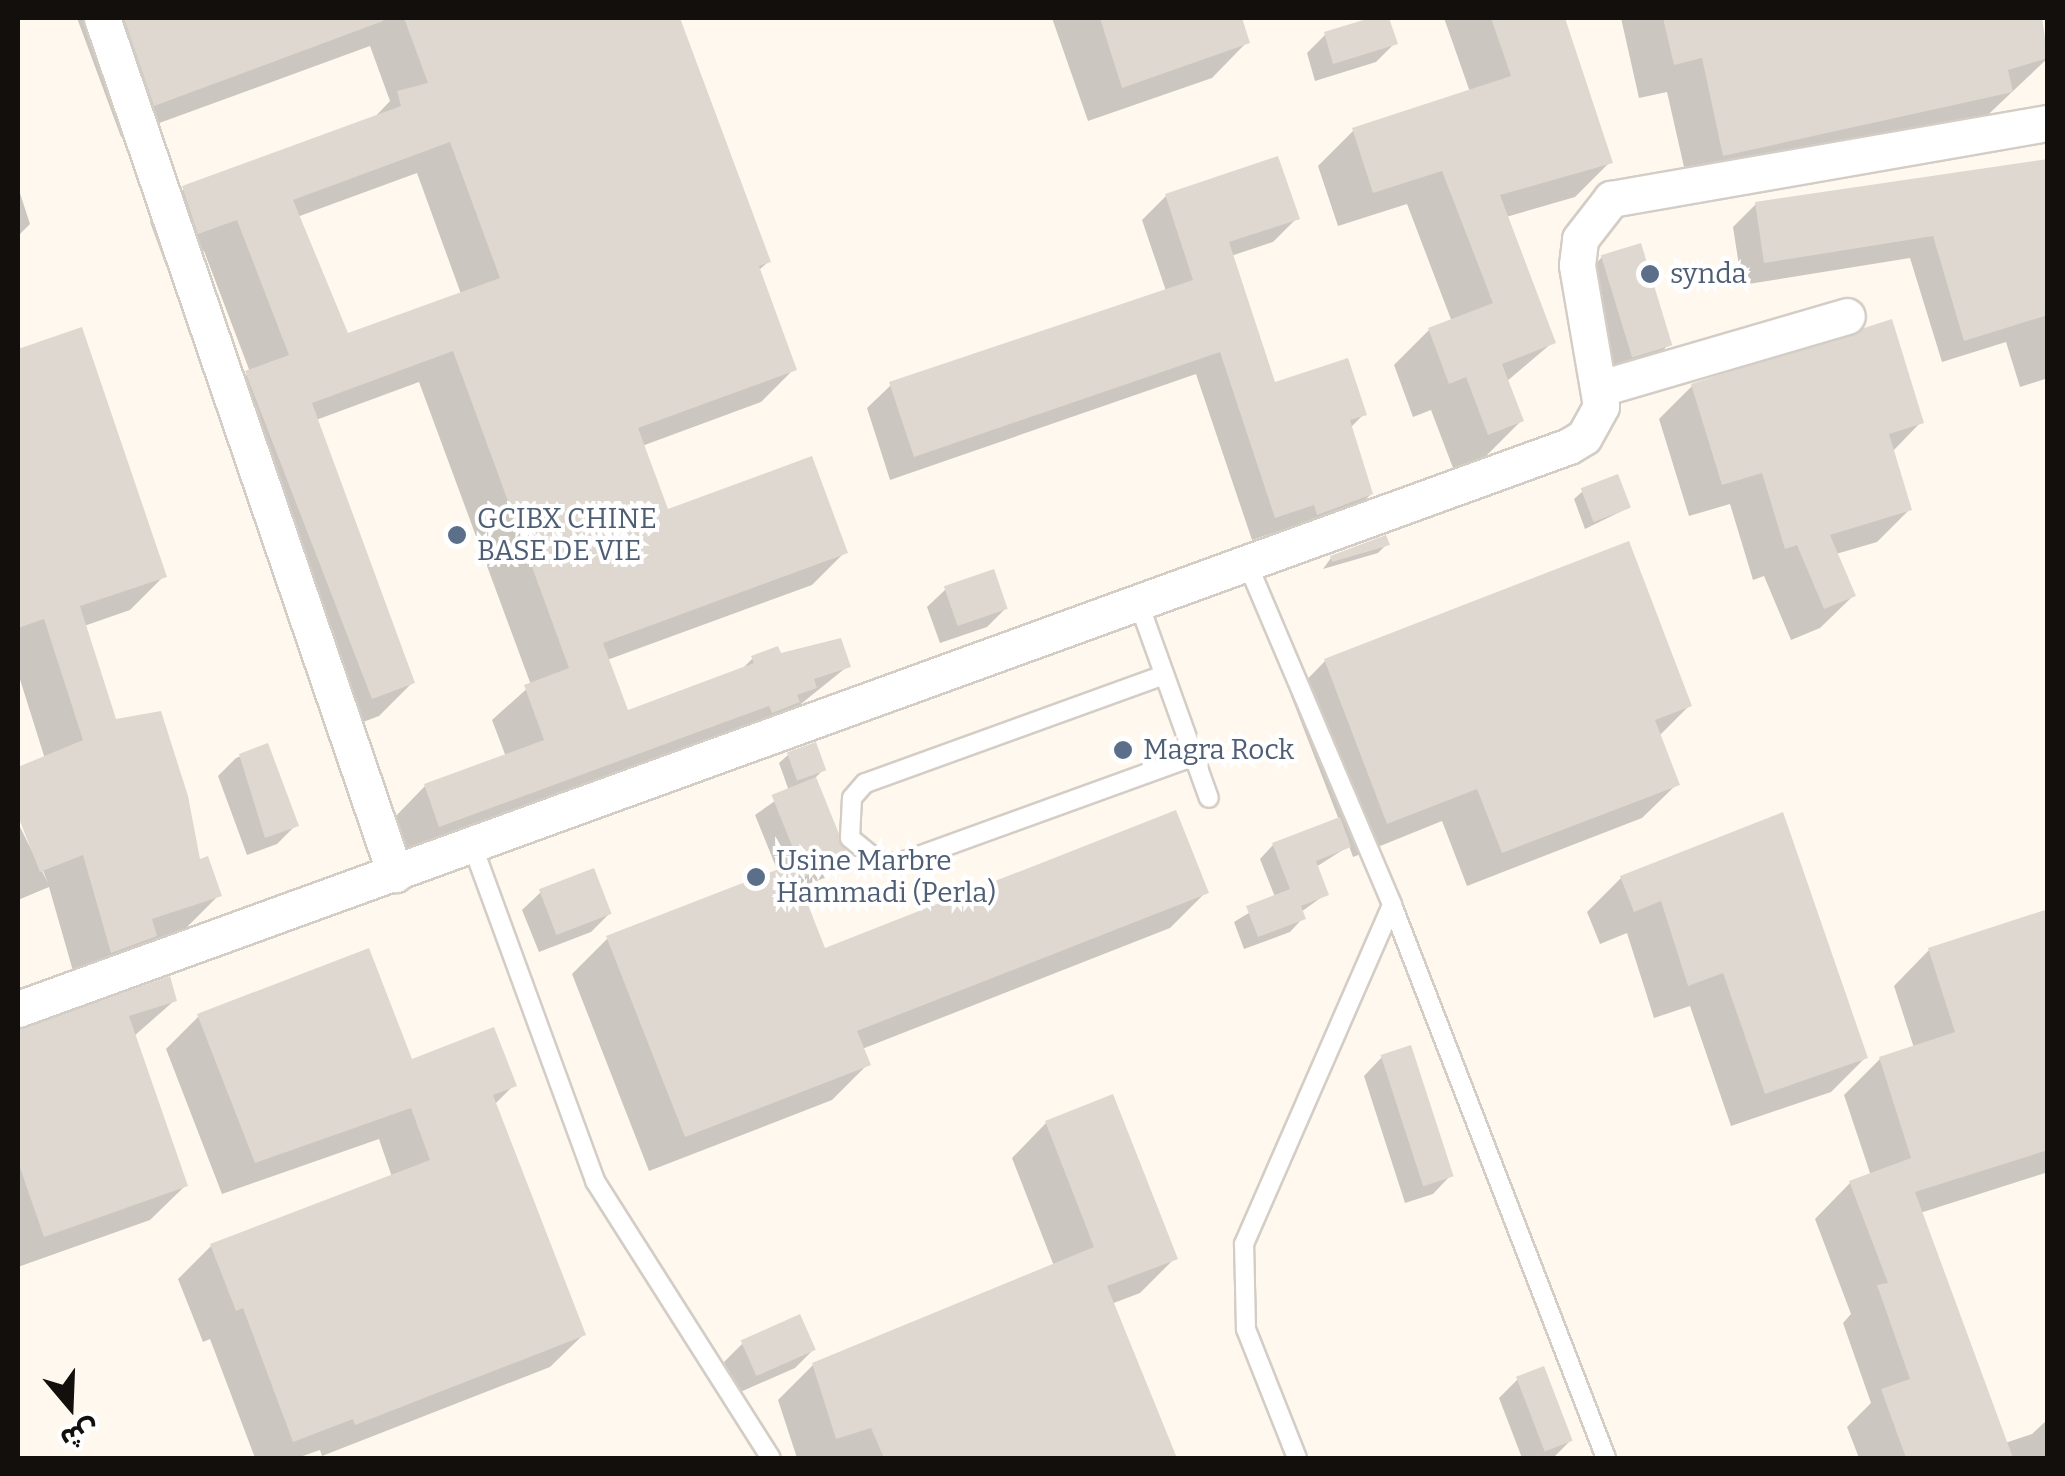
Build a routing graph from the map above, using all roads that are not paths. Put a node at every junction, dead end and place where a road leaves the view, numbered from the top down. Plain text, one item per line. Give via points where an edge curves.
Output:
1 (102, 18) edge
2 (2048, 123) edge
3 (1847, 316) dead end
4 (1601, 388) junction
5 (1248, 565) junction
6 (1139, 604) junction
7 (1164, 676) junction
8 (1194, 756) junction
9 (1209, 798) dead end
10 (473, 846) junction
11 (396, 874) junction
12 (1392, 905) junction
13 (18, 1009) edge
14 (771, 1458) edge
15 (1297, 1458) edge
16 (1606, 1458) edge

1 - 11 street
2 - 4 street via 1612,199 1580,238 1576,265
3 - 4 street
4 - 5 street via 1595,423 1569,446
5 - 6 street
5 - 12 lane
6 - 7 lane
6 - 10 street
7 - 8 lane
7 - 8 lane via 865,783 852,798 850,838 882,863 902,862
8 - 9 lane
10 - 11 street
10 - 14 lane via 595,1181
11 - 13 street
12 - 15 lane via 1244,1244 1246,1329
12 - 16 lane

